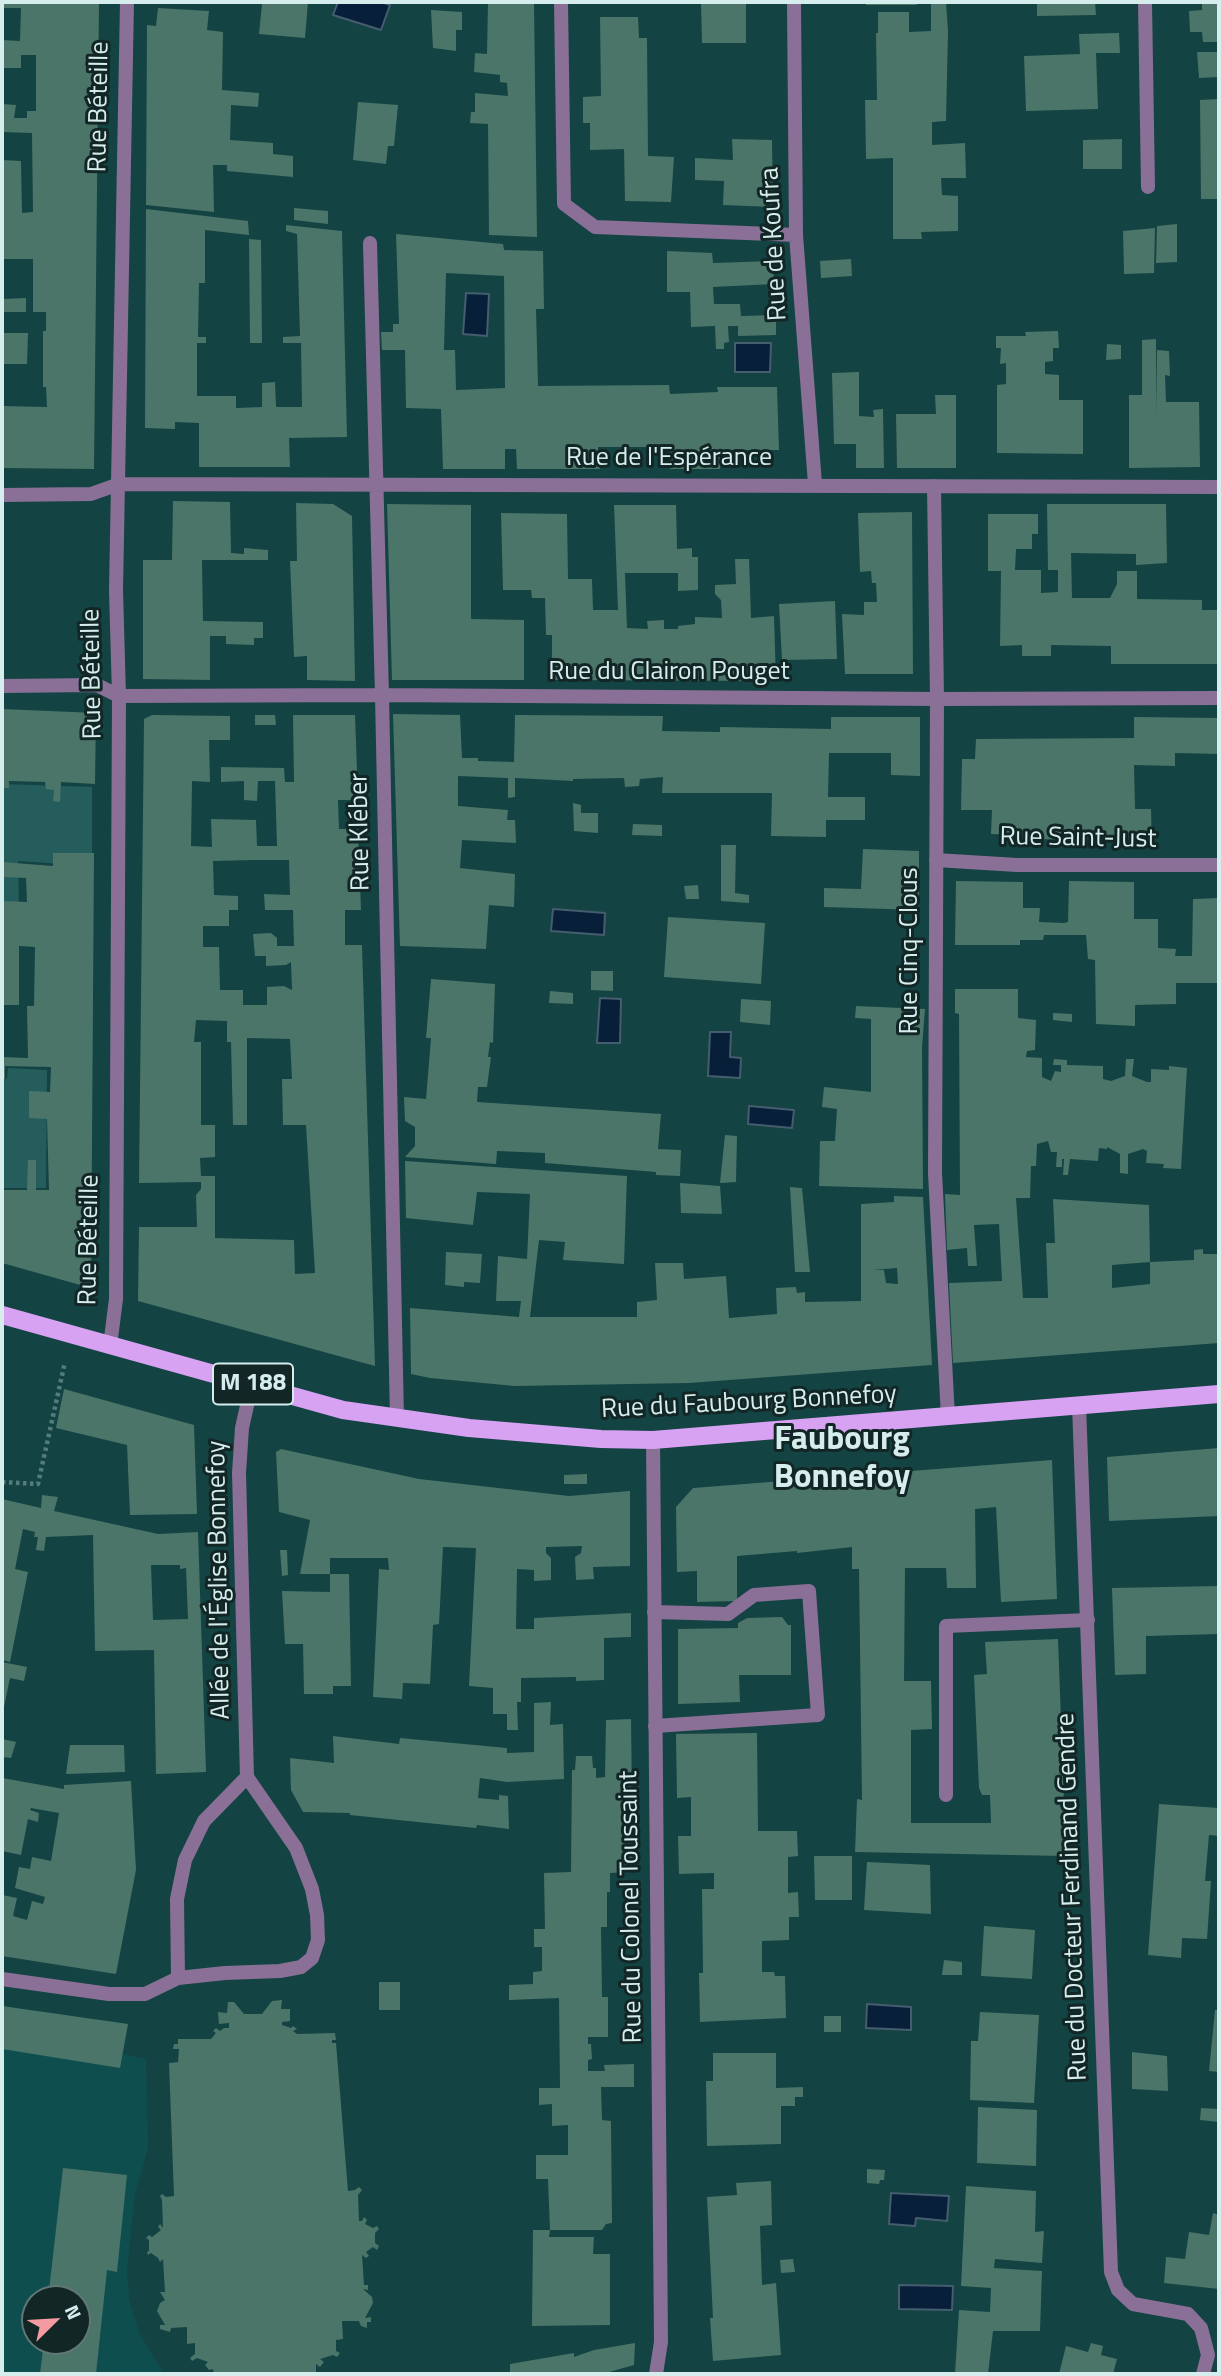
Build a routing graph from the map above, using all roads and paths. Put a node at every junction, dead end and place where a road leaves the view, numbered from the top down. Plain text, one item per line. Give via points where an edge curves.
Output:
1 (127, 2) edge
2 (561, 2) edge
3 (794, 2) edge
4 (1145, 2) edge
5 (1148, 187) dead end
6 (796, 235) junction
7 (370, 243) dead end
8 (375, 483) junction
9 (119, 484) junction
10 (815, 484) junction
11 (934, 485) junction
12 (1219, 487) edge
13 (2, 495) edge
14 (2, 686) edge
15 (383, 695) junction
16 (119, 696) junction
17 (1219, 698) edge
18 (937, 699) junction
19 (936, 860) junction
20 (1219, 865) edge
21 (2, 1315) edge
22 (71, 1336) junction
23 (110, 1346) junction
24 (252, 1383) junction
25 (1219, 1394) edge
26 (1079, 1405) junction
27 (948, 1417) junction
28 (397, 1419) junction
29 (653, 1440) junction
30 (2, 1482) edge
31 (654, 1612) junction
32 (1087, 1620) junction
33 (655, 1726) junction
34 (247, 1777) junction
35 (946, 1795) dead end
36 (178, 1978) junction
37 (2, 1979) edge
38 (656, 2374) edge
39 (1203, 2374) edge

1 - 9 street, Rue Béteille
2 - 6 street via 564,204 595,228
3 - 6 street, Rue de Koufra
4 - 5 street
6 - 10 street, Rue de Koufra
7 - 8 street, Rue Kléber
8 - 9 street, Rue de l'Espérance
8 - 10 street, Rue de l'Espérance
8 - 15 street, Rue Kléber
9 - 13 street, Rue de l'Espérance via 91,494
9 - 16 street, Rue Béteille
10 - 11 street, Rue de l'Espérance
11 - 12 street, Rue de l'Espérance
11 - 18 street, Rue Cinq-Clous
14 - 16 street, Rue du Clairon Pouget via 97,685
15 - 16 street, Rue du Clairon Pouget
15 - 18 street, Rue du Clairon Pouget
15 - 28 street, Rue Kléber
16 - 23 street, Rue Béteille via 116,1299
17 - 18 street, Rue du Clairon Pouget
18 - 19 street, Rue Cinq-Clous
19 - 20 street, Rue Saint-Just via 1017,865
19 - 27 street, Rue Cinq-Clous via 935,1173
21 - 22 main road, Rue du Faubourg Bonnefoy / M 188
22 - 23 main road, Rue du Faubourg Bonnefoy / M 188
22 - 30 path via 38,1483
23 - 24 main road, Rue du Faubourg Bonnefoy / M 188
24 - 28 main road, Rue du Faubourg Bonnefoy / M 188 via 343,1410
24 - 34 street, Allée de l'Église Bonnefoy via 239,1473
25 - 26 main road, Rue du Faubourg Bonnefoy / M 188
26 - 27 main road, Rue du Faubourg Bonnefoy / M 188
26 - 32 street, Rue du Docteur Ferdinand Gendre
27 - 29 main road, Rue du Faubourg Bonnefoy / M 188
28 - 29 main road, Rue du Faubourg Bonnefoy / M 188 via 532,1435
29 - 31 street, Rue du Colonel Toussaint
31 - 33 street, Rue du Colonel Toussaint
31 - 33 street via 727,1614 754,1595 809,1591 818,1716
32 - 35 street via 946,1626
32 - 39 street, Rue du Docteur Ferdinand Gendre via 1111,2272 1118,2290 1133,2304 1188,2314 1201,2329 1208,2355
33 - 38 street, Rue du Colonel Toussaint via 661,2328
34 - 36 street via 204,1821 185,1860 177,1899
34 - 36 street via 296,1848 312,1889 318,1940 312,1958 302,1968
36 - 37 street via 145,1994 109,1994

